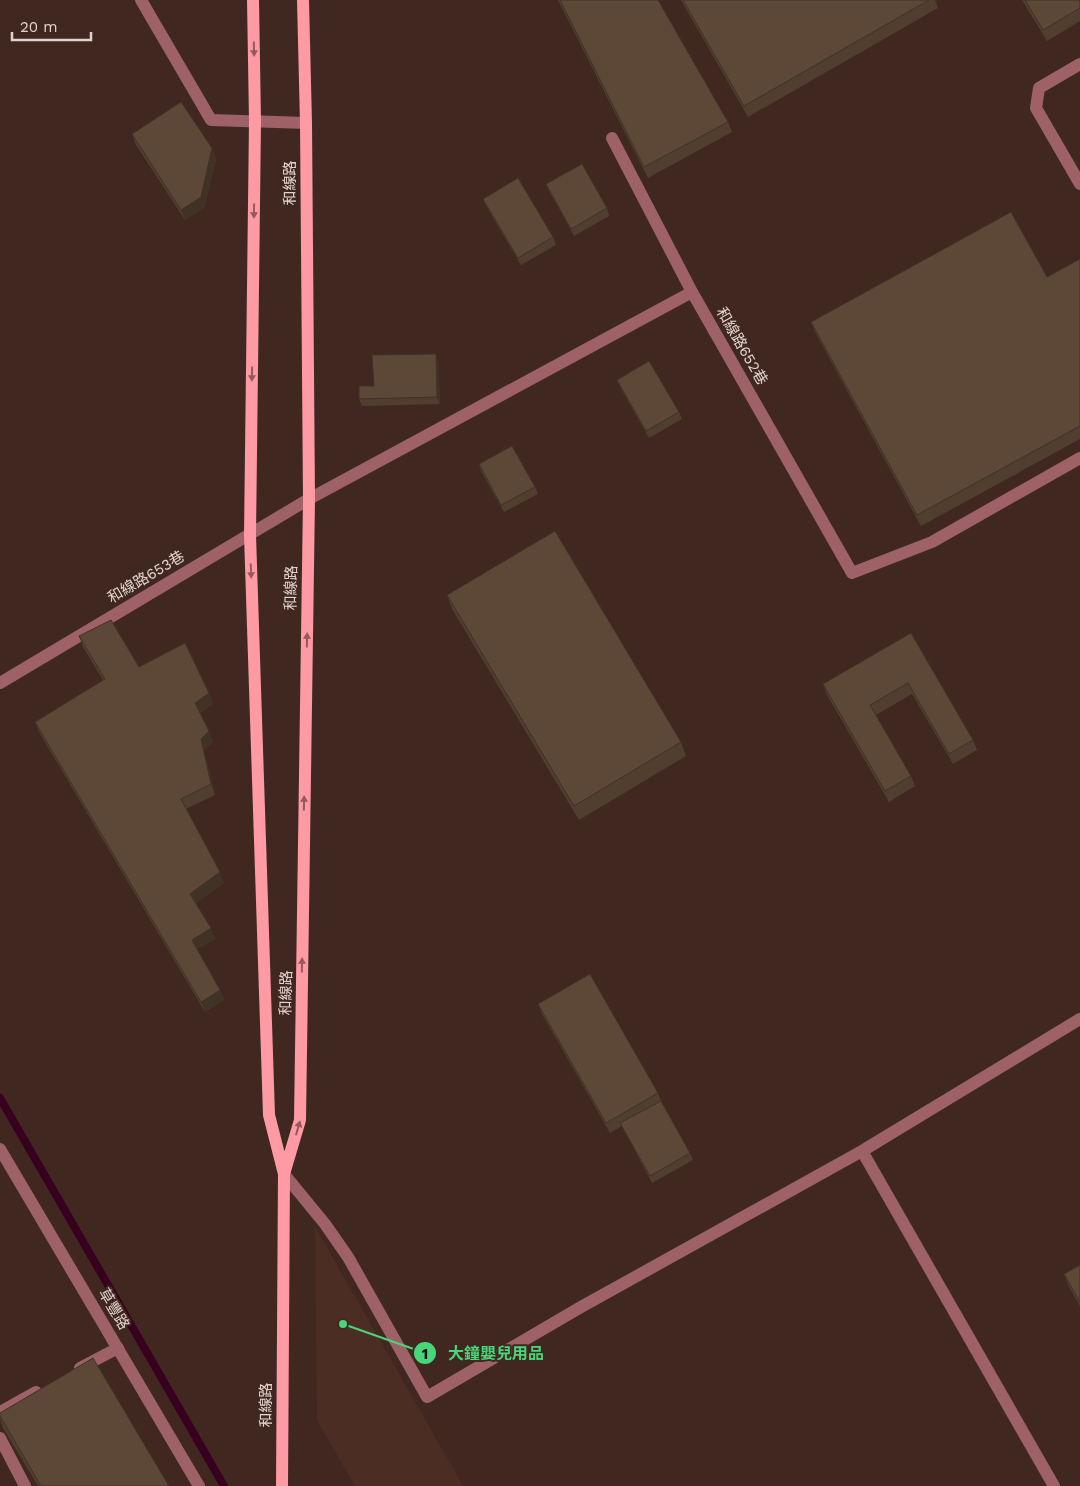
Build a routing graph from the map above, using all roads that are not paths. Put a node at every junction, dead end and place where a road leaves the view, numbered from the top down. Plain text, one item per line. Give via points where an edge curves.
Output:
1 (141, 0) edge
2 (253, 0) edge
3 (303, 0) edge
4 (1080, 64) edge
5 (255, 121) junction
6 (306, 123) junction
7 (612, 138) dead end
8 (1080, 184) edge
9 (692, 292) junction
10 (1080, 458) edge
11 (308, 499) junction
12 (250, 534) junction
13 (0, 683) edge
14 (1080, 1020) edge
15 (0, 1149) edge
16 (862, 1151) junction
17 (284, 1174) junction
18 (118, 1348) junction
19 (67, 1376) edge
20 (50, 1384) edge
21 (0, 1412) edge
22 (0, 1438) edge
23 (25, 1486) edge
24 (199, 1486) edge
25 (282, 1486) edge
26 (1054, 1486) edge

1 - 5 street via 211,120
2 -> 5 main road, 和線路
3 - 6 main road, 和線路
4 - 8 street via 1039,88 1036,108
5 - 6 street
5 -> 12 main road, 和線路
6 - 11 main road, 和線路
7 - 9 street
9 - 10 street, 和線路652巷 via 852,573 932,542
9 - 11 street
11 - 12 street, 和線路653巷
17 -> 11 main road, 和線路 via 300,1120
12 - 13 street, 和線路653巷
12 -> 17 main road, 和線路 via 270,1115
14 - 16 street
15 - 18 street, 草豐路
16 - 17 street via 581,1307 427,1397 348,1257
16 - 26 street
17 - 25 main road, 和線路
18 - 19 street
18 - 24 street, 草豐路
20 - 21 street
22 - 23 street

